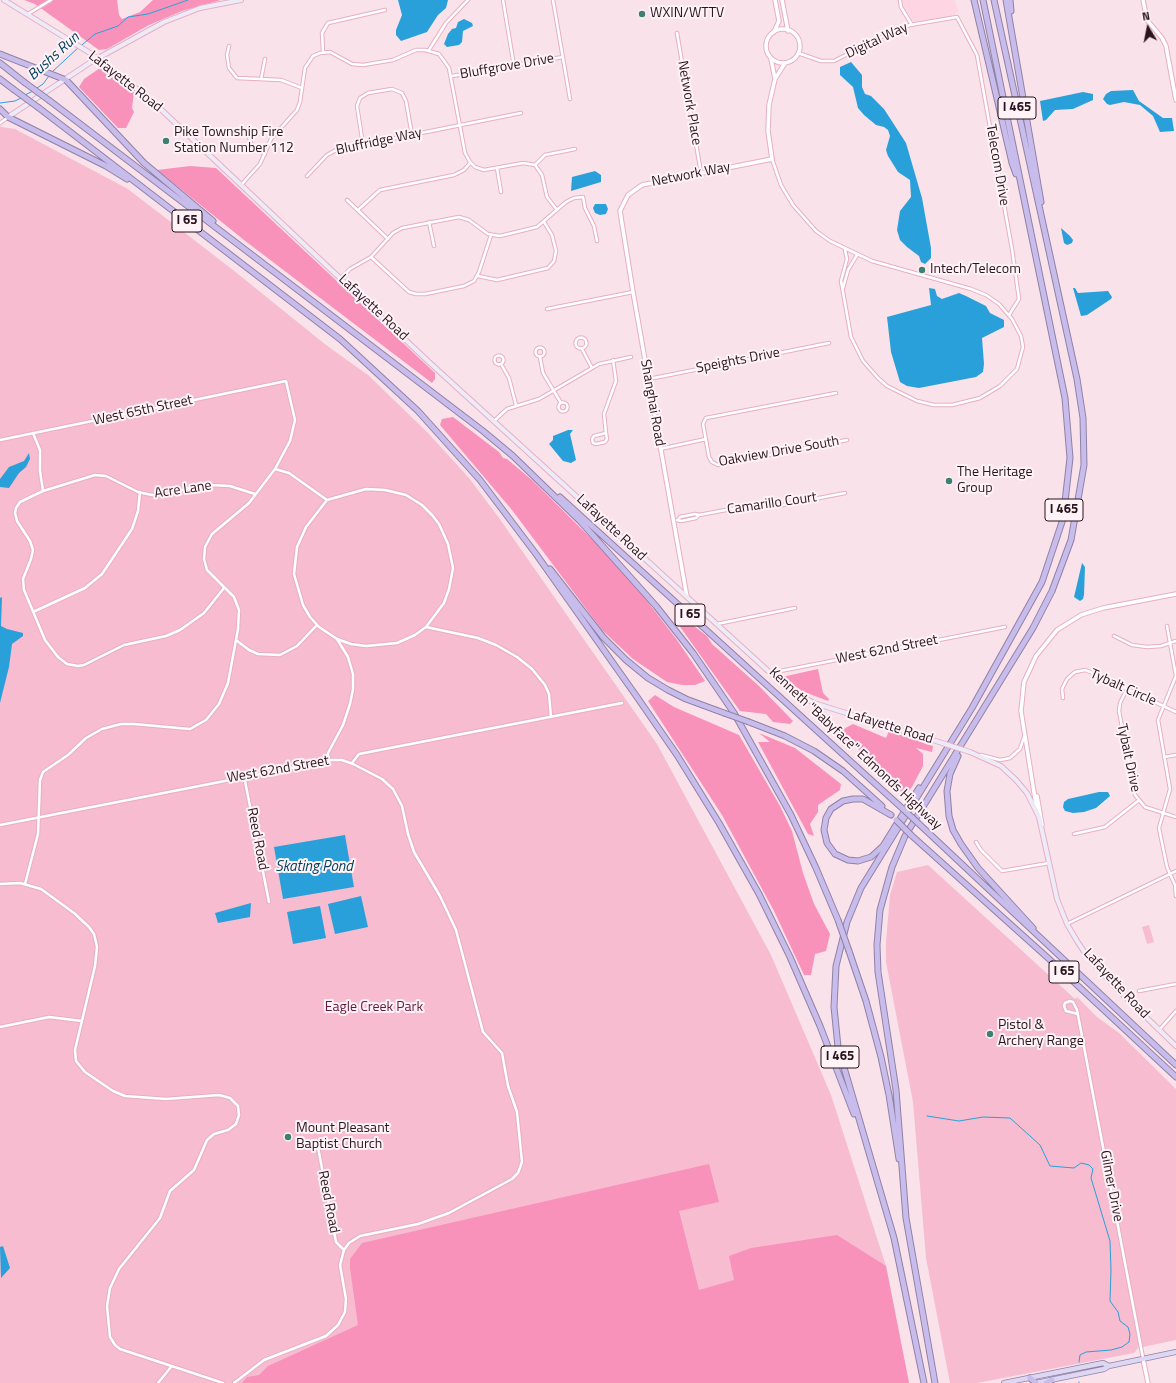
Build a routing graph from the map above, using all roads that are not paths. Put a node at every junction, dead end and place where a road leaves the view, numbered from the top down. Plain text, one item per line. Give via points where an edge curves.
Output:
1 (4, 0) edge
2 (51, 0) edge
3 (241, 0) edge
4 (468, 0) edge
5 (502, 0) edge
6 (553, 0) edge
7 (775, 0) edge
8 (782, 0) edge
9 (900, 0) edge
10 (972, 0) edge
11 (983, 0) edge
12 (994, 0) edge
13 (1006, 0) edge
14 (1010, 0) edge
15 (1143, 0) edge
16 (386, 10) dead end
17 (28, 14) junction
18 (957, 17) joint
19 (1012, 24) junction
20 (912, 25) junction
21 (788, 31) junction
22 (774, 32) junction
23 (677, 33) dead end
24 (229, 46) dead end
25 (429, 50) junction
26 (323, 52) junction
27 (798, 53) junction
28 (0, 54) edge
29 (563, 57) junction
30 (771, 58) junction
31 (98, 59) junction
32 (265, 59) dead end
33 (0, 63) edge
34 (785, 63) junction
35 (514, 66) junction
36 (452, 76) junction
37 (0, 79) edge
38 (260, 79) junction
39 (775, 79) junction
40 (66, 80) junction
41 (302, 88) junction
42 (570, 99) dead end
43 (1176, 100) edge
44 (0, 109) edge
45 (521, 113) dead end
46 (8, 117) junction
47 (0, 123) edge
48 (460, 125) junction
49 (247, 132) dead end
50 (412, 135) junction
51 (363, 145) junction
52 (575, 149) dead end
53 (264, 154) junction
54 (772, 159) junction
55 (470, 163) junction
56 (535, 165) junction
57 (497, 168) junction
58 (701, 173) junction
59 (307, 176) dead end
60 (1020, 183) junction
61 (242, 184) junction
62 (501, 192) dead end
63 (159, 200) junction
64 (347, 200) dead end
65 (621, 208) joint
66 (358, 210) junction
67 (557, 210) junction
68 (1042, 215) junction
69 (429, 222) junction
70 (544, 222) junction
71 (491, 235) junction
72 (388, 238) junction
73 (233, 240) junction
74 (597, 241) dead end
75 (434, 246) dead end
76 (845, 250) junction
77 (857, 255) junction
78 (371, 256) junction
79 (478, 276) junction
80 (341, 278) junction
81 (842, 288) junction
82 (632, 292) junction
83 (547, 309) dead end
84 (1009, 315) junction
85 (829, 343) dead end
86 (582, 349) junction
87 (540, 357) dead end
88 (631, 357) dead end
89 (613, 360) junction
90 (501, 364) dead end
91 (592, 368) junction
92 (648, 379) junction
93 (553, 391) junction
94 (836, 393) dead end
95 (561, 403) dead end
96 (516, 405) junction
97 (494, 421) junction
98 (606, 433) junction
99 (33, 434) junction
100 (706, 439) junction
101 (0, 440) edge
102 (847, 440) dead end
103 (660, 449) junction
104 (513, 456) junction
105 (275, 468) junction
106 (43, 491) junction
107 (140, 492) junction
108 (845, 493) dead end
109 (255, 494) junction
110 (327, 500) junction
111 (673, 520) junction
112 (536, 554) junction
113 (224, 588) junction
114 (1176, 594) edge
115 (687, 598) junction
116 (795, 608) dead end
117 (33, 612) junction
118 (716, 624) junction
119 (317, 625) junction
120 (1167, 626) dead end
121 (426, 627) junction
122 (1005, 627) dead end
123 (1114, 636) dead end
124 (337, 639) junction
125 (236, 640) junction
126 (1176, 641) edge
127 (1170, 643) junction
128 (770, 673) junction
129 (1126, 689) junction
130 (1063, 698) dead end
131 (622, 703) dead end
132 (1163, 706) junction
133 (1176, 712) edge
134 (551, 716) junction
135 (968, 735) junction
136 (1024, 736) junction
137 (946, 749) junction
138 (976, 754) junction
139 (1176, 755) edge
140 (1164, 757) junction
141 (328, 760) junction
142 (352, 763) junction
143 (244, 776) junction
144 (1032, 780) junction
145 (1138, 801) junction
146 (1163, 814) junction
147 (891, 815) junction
148 (39, 817) junction
149 (1039, 817) junction
150 (1176, 817) edge
151 (0, 825) edge
152 (1042, 830) junction
153 (1074, 834) dead end
154 (976, 842) dead end
155 (1049, 863) junction
156 (1176, 871) edge
157 (1170, 874) junction
158 (0, 884) edge
159 (25, 884) junction
160 (1176, 896) edge
161 (269, 902) dead end
162 (1067, 924) junction
163 (1054, 951) junction
164 (1176, 984) edge
165 (1139, 991) dead end
166 (1176, 1011) edge
167 (1078, 1014) junction
168 (82, 1021) junction
169 (0, 1027) edge
170 (1159, 1030) junction
171 (1176, 1046) edge
172 (1176, 1065) edge
173 (1176, 1077) edge
174 (859, 1122) junction
175 (317, 1142) dead end
176 (904, 1200) junction
177 (344, 1250) junction
178 (1176, 1352) edge
179 (1143, 1359) junction
180 (1109, 1366) junction
181 (171, 1367) junction
182 (1030, 1378) junction
183 (1052, 1380) junction
184 (158, 1383) edge
185 (223, 1383) edge
186 (234, 1383) edge
187 (924, 1383) edge
188 (935, 1383) edge
189 (1004, 1383) edge
190 (1036, 1383) edge
191 (1046, 1383) edge
192 (1148, 1383) edge

1 - 17 main road, Lafayette Road
2 - 17 street
3 - 31 main road via 176,16
4 - 25 street via 444,25
5 - 35 street
6 - 29 street
7 - 22 street via 778,21
8 - 21 street
9 - 20 street via 901,7
10 - 60 highway via 1012,163
11 - 60 highway, I 465
12 - 68 highway, I 465
13 - 19 highway
14 - 19 highway
15 - 43 street via 1147,20 1166,46
16 - 26 street via 328,23 322,33
17 - 31 main road, Lafayette Road
18 - 20 street, Digital Way
18 - 84 street, Telecom Drive via 977,55 1013,256 1019,299
19 - 68 highway
20 - 27 street, Digital Way via 895,30 834,61 816,60
21 - 22 street
21 - 27 street via 795,34 798,40
22 - 30 street via 766,44
23 - 58 street, Network Place
24 - 38 street via 227,55 232,74 240,79
25 - 26 street via 416,50 393,60 359,66 333,53
25 - 36 street via 444,58
26 - 41 street via 307,62
27 - 34 street via 794,59
28 - 40 highway
29 - 35 street, Bluffgrove Drive
29 - 42 street
30 - 34 street
30 - 39 street
31 - 40 main road
31 - 61 main road, Lafayette Road via 151,100
32 - 38 street
33 - 73 highway, I 65, bridge
34 - 39 street
35 - 36 street, Bluffgrove Drive
36 - 48 street
37 - 63 highway, I 65, bridge
38 - 41 street via 283,80
39 - 54 street via 768,117
40 - 46 main road
40 - 73 highway via 144,163
41 - 53 street via 297,110 271,139
44 - 46 highway
45 - 48 street, Bluffridge Way
46 - 47 street
46 - 63 highway via 109,168
48 - 50 street, Bluffridge Way
48 - 55 street via 465,154
49 - 53 street via 252,146
50 - 51 street, Bluffridge Way
50 - 51 street via 404,95 392,89 377,91 364,94 358,103
51 - 59 street, Bluffridge Way via 332,152
52 - 56 street via 545,156
53 - 61 street via 259,166
54 - 58 street, Network Way
54 - 76 street via 784,190 798,212 820,235
55 - 57 street via 480,169
55 - 66 street via 454,175 380,190
56 - 57 street via 523,163
56 - 67 street via 542,175 547,197
57 - 62 street
58 - 65 street, Network Way via 640,186 628,195
60 - 137 highway, I 465 via 1065,398 1070,439 1068,489 1061,528 1042,582 1017,630
61 - 80 main road, Lafayette Road
63 - 112 highway, I 65 via 332,332 384,378 457,453
64 - 66 street
65 - 82 street, Shanghai Road via 620,218
66 - 72 street
67 - 70 street
67 - 74 street via 568,200 583,197
68 - 135 highway, I 465 via 1081,400 1084,465 1074,528 1057,581 1038,619
69 - 71 street via 462,217
69 - 72 street via 398,229
69 - 75 street
70 - 71 street via 529,230 500,236
70 - 79 street via 552,236 556,251 554,260 548,268 497,280
71 - 79 street
72 - 78 street
73 - 104 highway, I 65
76 - 77 street
76 - 81 street via 847,259 842,276
77 - 81 street
77 - 84 street via 976,290 994,300
78 - 79 street via 406,290 416,294 464,286
78 - 80 street
80 - 97 main road, Lafayette Road
81 - 84 street via 852,337 869,369 899,393 934,405 967,403 980,398 1000,386 1017,369 1023,347 1021,336
82 - 83 street
82 - 92 street, Shanghai Road
85 - 92 street, Speights Drive
86 - 86 street via 587,343 581,338 576,343 577,347
86 - 91 street
87 - 93 street via 543,373
88 - 89 street
89 - 91 street
89 - 98 street via 616,382 604,414
90 - 96 street via 509,378
91 - 93 street
92 - 103 street, Shanghai Road
93 - 95 street
93 - 96 street via 535,401
94 - 100 street via 706,418 703,422
96 - 97 street via 507,409
97 - 115 main road, Lafayette Road
98 - 98 street via 594,436 593,443 605,442
99 - 101 street, West 65th Street
99 - 105 street, West 65th Street via 286,381 295,424 288,445
99 - 106 street via 40,450
100 - 102 street, Oakview Drive South via 710,459 716,464
100 - 103 street
103 - 111 street, Shanghai Road
104 - 163 highway, Kenneth "Babyface" Edmonds Highway / I 65, bridge via 903,809
104 - 176 highway, bridge via 581,522 676,631 710,677 786,804 838,920 868,1007 885,1074
105 - 109 street
105 - 110 street via 289,473
106 - 107 street, Acre Lane via 90,475 100,475
106 - 117 street, Acre Lane via 20,502 15,510 17,521 32,547 32,556 23,584
107 - 109 street, Acre Lane via 160,495 201,486 220,485
107 - 117 street via 138,511 132,529 102,574 85,588
108 - 111 street, Camarillo Court via 778,506 738,508 681,521
109 - 113 street via 241,511 212,534 206,544 206,567
110 - 119 street via 302,534 296,547 294,564 295,581 302,602
110 - 121 street via 363,489 388,490 413,499 428,510 437,521 450,550 452,572 444,603
111 - 115 street, Shanghai Road
112 - 147 highway, Kenneth "Babyface" Edmonds Highway / I 65, bridge via 603,637 648,678 686,699 794,740 824,758
112 - 174 highway via 677,755 734,849 790,957
113 - 117 street via 206,611 185,628 166,636 124,645 80,666 67,664 56,655 44,638
113 - 125 street via 239,606
114 - 136 street via 1096,610 1057,630 1036,656 1025,679 1021,706
115 - 118 main road, Lafayette Road
116 - 118 street
118 - 128 main road, Lafayette Road
119 - 124 street
119 - 125 street via 297,646 275,656 256,653
120 - 127 street
121 - 124 street via 408,639 385,645 358,645
121 - 134 street via 474,637 496,645 517,657 534,671 545,685 549,694
122 - 128 street, West 62nd Street
123 - 127 street via 1139,646 1154,647
124 - 141 street via 351,664 353,692 346,718 328,753
125 - 148 street via 225,692 218,706 206,720 187,729 124,724 91,734 41,776
126 - 127 street
127 - 132 street via 1175,677
128 - 138 main road, Lafayette Road, bridge via 791,691 813,703
129 - 130 street, Tybalt Circle via 1093,673 1079,671 1070,675 1065,682 1062,689
129 - 132 street, Tybalt Circle
129 - 145 street, Tybalt Drive via 1119,713 1134,792
131 - 134 street
132 - 133 street, Tybalt Circle
132 - 140 street via 1158,721
134 - 142 street via 359,754
135 - 163 highway via 952,767 948,786 948,809 954,830 961,844 990,882
135 - 176 highway, I 465 via 900,846 888,877 880,910 878,972 896,1090
136 - 138 street via 1020,749 1010,758 1000,760
136 - 144 street
137 - 147 highway via 874,855 862,860 848,860 835,854 827,843 824,830 826,818 834,807 843,801 863,799
137 - 174 highway, I 465 via 861,888 840,943 835,978 835,1024 842,1063
138 - 149 main road, Lafayette Road via 1000,766 1016,780
139 - 140 street
140 - 146 street via 1170,790
141 - 142 street, West 62nd Street
141 - 143 street, West 62nd Street
142 - 177 street, West 62nd Street via 382,779 396,794 402,806 414,852 450,917 463,952 483,1032 487,1039 498,1047 502,1055 508,1086 517,1112 522,1158 520,1169 514,1177 449,1213 418,1224 360,1236
143 - 148 street, West 62nd Street
143 - 161 street, Reed Road
144 - 149 street
144 - 152 street via 1042,816
145 - 146 street, Tybalt Drive via 1144,807
145 - 153 street via 1105,827
146 - 150 street, Tybalt Drive
146 - 157 street via 1160,830
147 - 173 highway, Kenneth "Babyface" Edmonds Highway / I 65, bridge
148 - 151 street, West 62nd Street
148 - 159 street via 37,841
149 - 152 main road, Lafayette Road
152 - 155 main road, Lafayette Road
154 - 155 street via 1002,871
155 - 162 main road, Lafayette Road via 1056,899
156 - 157 street
157 - 160 street
157 - 162 street
158 - 159 street
159 - 168 street via 41,889 60,902 94,934 97,958
162 - 170 main road, Lafayette Road via 1092,961
163 - 172 highway, Kenneth "Babyface" Edmonds Highway / I 65
164 - 165 street
166 - 170 street
167 - 167 street via 1073,1002 1065,1003 1066,1011
167 - 179 street, Gilmer Drive
168 - 169 street via 49,1017
168 - 181 street via 75,1048 76,1061 88,1075 113,1091 125,1096 154,1099 219,1095 230,1098 238,1108 239,1117 235,1125 208,1139 192,1173 170,1192 161,1216 120,1266 108,1293 107,1319 110,1337 115,1345 123,1351
170 - 171 main road, Lafayette Road
174 - 187 highway, I 465 via 894,1238
175 - 177 street, Reed Road via 336,1242
176 - 188 highway, I 465
177 - 186 street, Reed Road via 340,1265 346,1305 340,1323 326,1336 264,1360
178 - 179 main road
179 - 180 main road
179 - 192 street
180 - 182 main road via 1103,1364
180 - 183 main road
181 - 184 street
181 - 185 street
182 - 189 main road
182 - 190 highway
183 - 190 main road
183 - 191 highway

